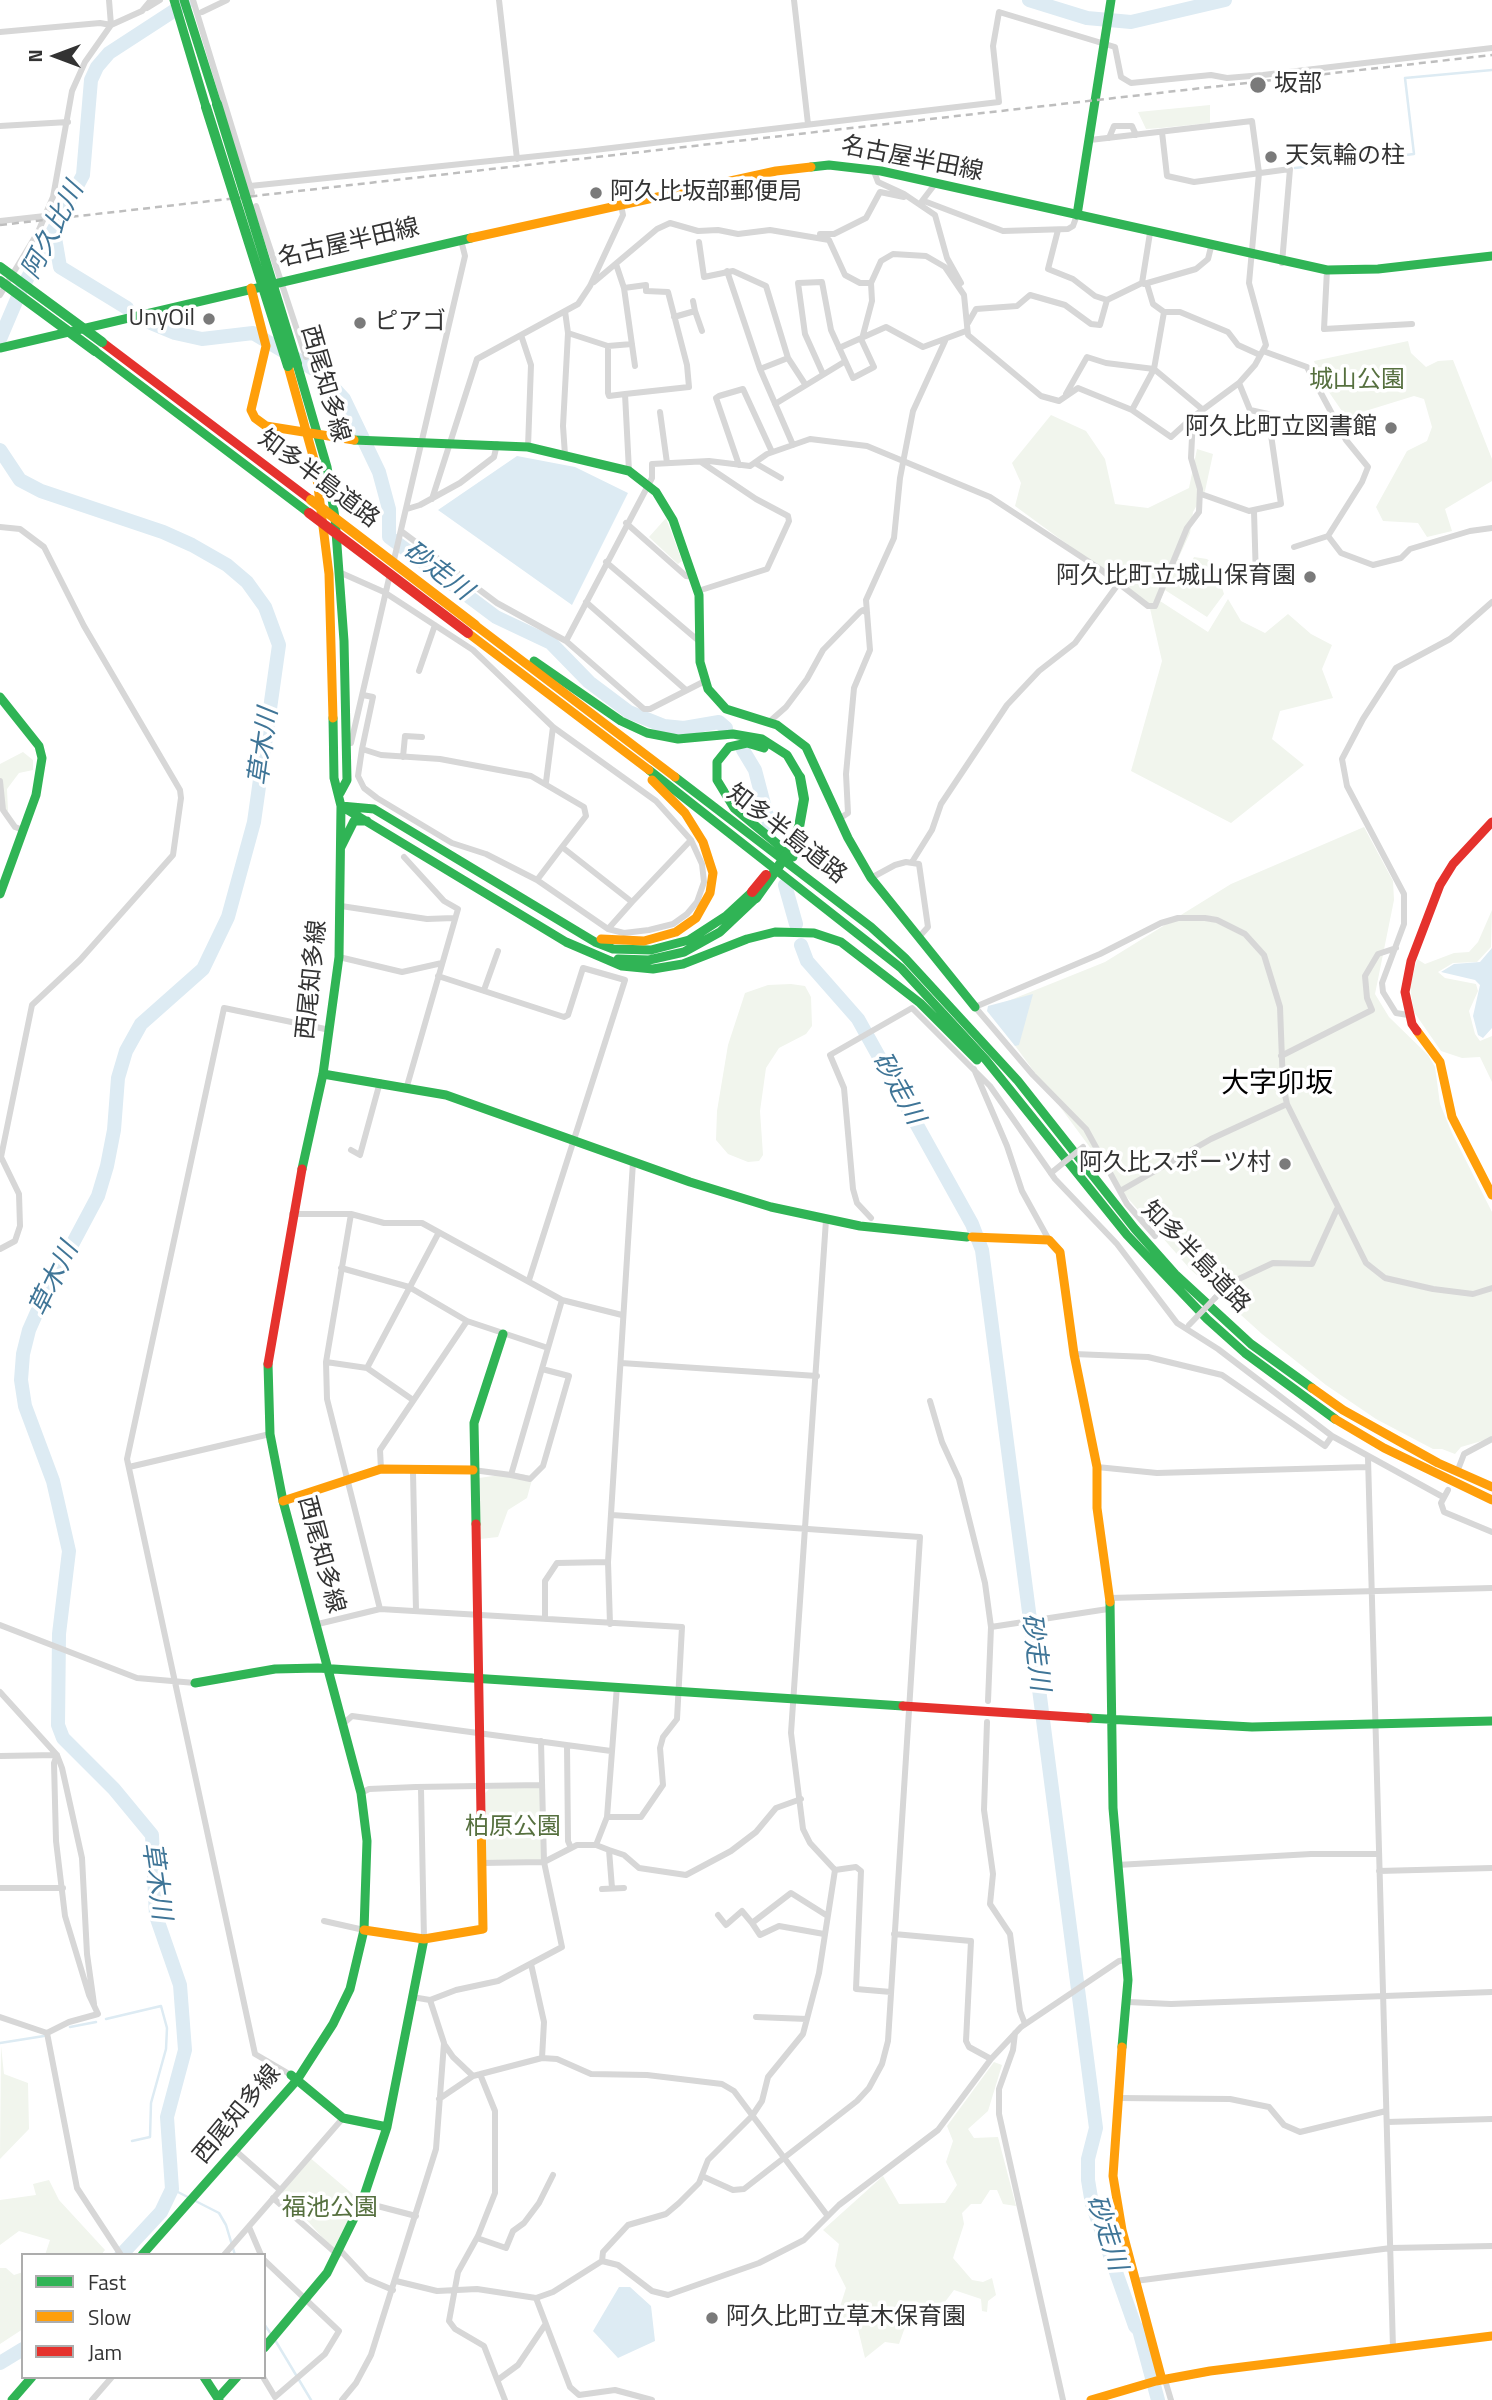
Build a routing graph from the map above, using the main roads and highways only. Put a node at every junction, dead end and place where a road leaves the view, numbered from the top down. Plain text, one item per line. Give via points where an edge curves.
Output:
1 (174, 0) edge
2 (184, 0) edge
3 (1110, 1) edge
4 (1077, 215) junction
5 (1492, 256) edge
6 (0, 267) edge
7 (0, 281) edge
8 (251, 288) junction
9 (99, 346) junction
10 (4, 347) edge
11 (297, 362) junction
12 (307, 435) junction
13 (319, 436) junction
14 (472, 629) junction
15 (503, 646) junction
16 (545, 692) junction
17 (0, 696) edge
18 (797, 780) junction
19 (340, 793) junction
20 (341, 806) junction
21 (370, 821) junction
22 (1492, 822) edge
23 (341, 847) junction
24 (0, 894) edge
25 (754, 895) junction
26 (871, 927) junction
27 (581, 934) junction
28 (596, 955) junction
29 (975, 1007) road end
30 (323, 1074) junction
31 (1012, 1092) junction
32 (1492, 1195) edge
33 (503, 1334) road end
34 (473, 1470) junction
35 (1492, 1487) edge
36 (1492, 1500) edge
37 (283, 1501) junction
38 (329, 1670) junction
39 (478, 1678) junction
40 (195, 1683) road end
41 (1110, 1719) junction
42 (1492, 1721) edge
43 (364, 1930) junction
44 (424, 1939) junction
45 (294, 2077) junction
46 (387, 2127) junction
47 (144, 2253) edge
48 (1492, 2336) edge
49 (271, 2341) edge
50 (30, 2379) edge
51 (205, 2379) edge
52 (235, 2379) edge
53 (1158, 2381) junction
54 (218, 2399) edge
55 (12, 2400) edge
56 (1091, 2400) edge

1 - 11 main road, 西尾知多線, bridge
2 - 11 main road, 西尾知多線, bridge
3 - 4 main road
4 - 5 main road, 名古屋半田線 via 1327,270
4 - 8 main road, 名古屋半田線 via 873,169 803,167
6 - 9 main road, 知多半島道路, bridge
7 - 9 main road, 知多半島道路, bridge
8 - 10 main road, 名古屋半田線
8 - 12 main road via 266,346 251,410 266,426
9 - 14 main road, 知多半島道路, bridge via 311,500
9 - 14 main road, 知多半島道路, bridge via 309,513
11 - 12 main road, 西尾知多線
11 - 13 main road, 西尾知多線
12 - 13 main road
12 - 19 main road, 西尾知多線 via 315,463 329,574 334,778
13 - 19 main road, 西尾知多線 via 335,518 344,641 346,780
13 - 29 main road via 528,447 629,471 648,484 670,513 694,577 705,681 712,695 726,709 786,730 806,747 871,878
14 - 15 main road, 知多半島道路
14 - 16 main road, 知多半島道路
15 - 18 main road via 647,733 678,739 733,734 762,739 787,755
15 - 26 main road, 知多半島道路
16 - 27 main road via 549,702 672,798 703,842 713,873 706,903 681,930 653,940 626,942
16 - 31 main road, 知多半島道路 via 877,947 930,997
17 - 24 main road via 33,738 42,758 40,784
18 - 25 main road, bridge via 804,799 799,827 788,852
18 - 26 main road via 781,759 756,744 729,747 716,767 719,786 734,808 868,916
19 - 20 main road, 西尾知多線
20 - 21 main road
20 - 23 main road, 西尾知多線
20 - 27 main road via 374,809
21 - 23 main road via 354,821
21 - 28 main road via 500,904
22 - 32 main road via 1453,864 1435,896 1405,992 1408,1015 1440,1062 1452,1118
23 - 30 main road, 西尾知多線 via 340,957
25 - 27 main road via 709,929 677,945 633,951 605,946
25 - 28 main road via 720,932 684,952 649,960
26 - 35 main road, 知多半島道路 via 993,1051 1135,1229 1206,1304 1261,1352 1343,1410
28 - 31 main road via 630,968 667,968 762,934 789,931 827,937 860,955 920,1003 1004,1090
30 - 37 main road, 西尾知多線 via 292,1214 267,1377 270,1434
30 - 41 main road via 446,1095 743,1199 827,1220 907,1233 1055,1242 1097,1467 1109,1604
31 - 36 main road, 知多半島道路 via 1127,1235 1245,1353 1338,1422
33 - 34 main road via 474,1423
34 - 37 main road via 380,1469
34 - 39 main road
37 - 38 main road, 西尾知多線
38 - 39 main road
38 - 40 main road via 275,1669
38 - 43 main road, 西尾知多線 via 361,1793 368,1862
39 - 41 main road
39 - 44 main road via 483,1929
41 - 42 main road via 1252,1727
41 - 53 main road via 1128,2002 1113,2176 1117,2211
43 - 44 main road
43 - 45 main road, 西尾知多線 via 351,1989 333,2024
44 - 46 main road
45 - 46 main road via 343,2118
45 - 47 main road, 西尾知多線 via 237,2151
46 - 49 main road via 339,2253
48 - 53 main road
50 - 55 main road
51 - 54 main road
52 - 54 main road
53 - 56 main road

